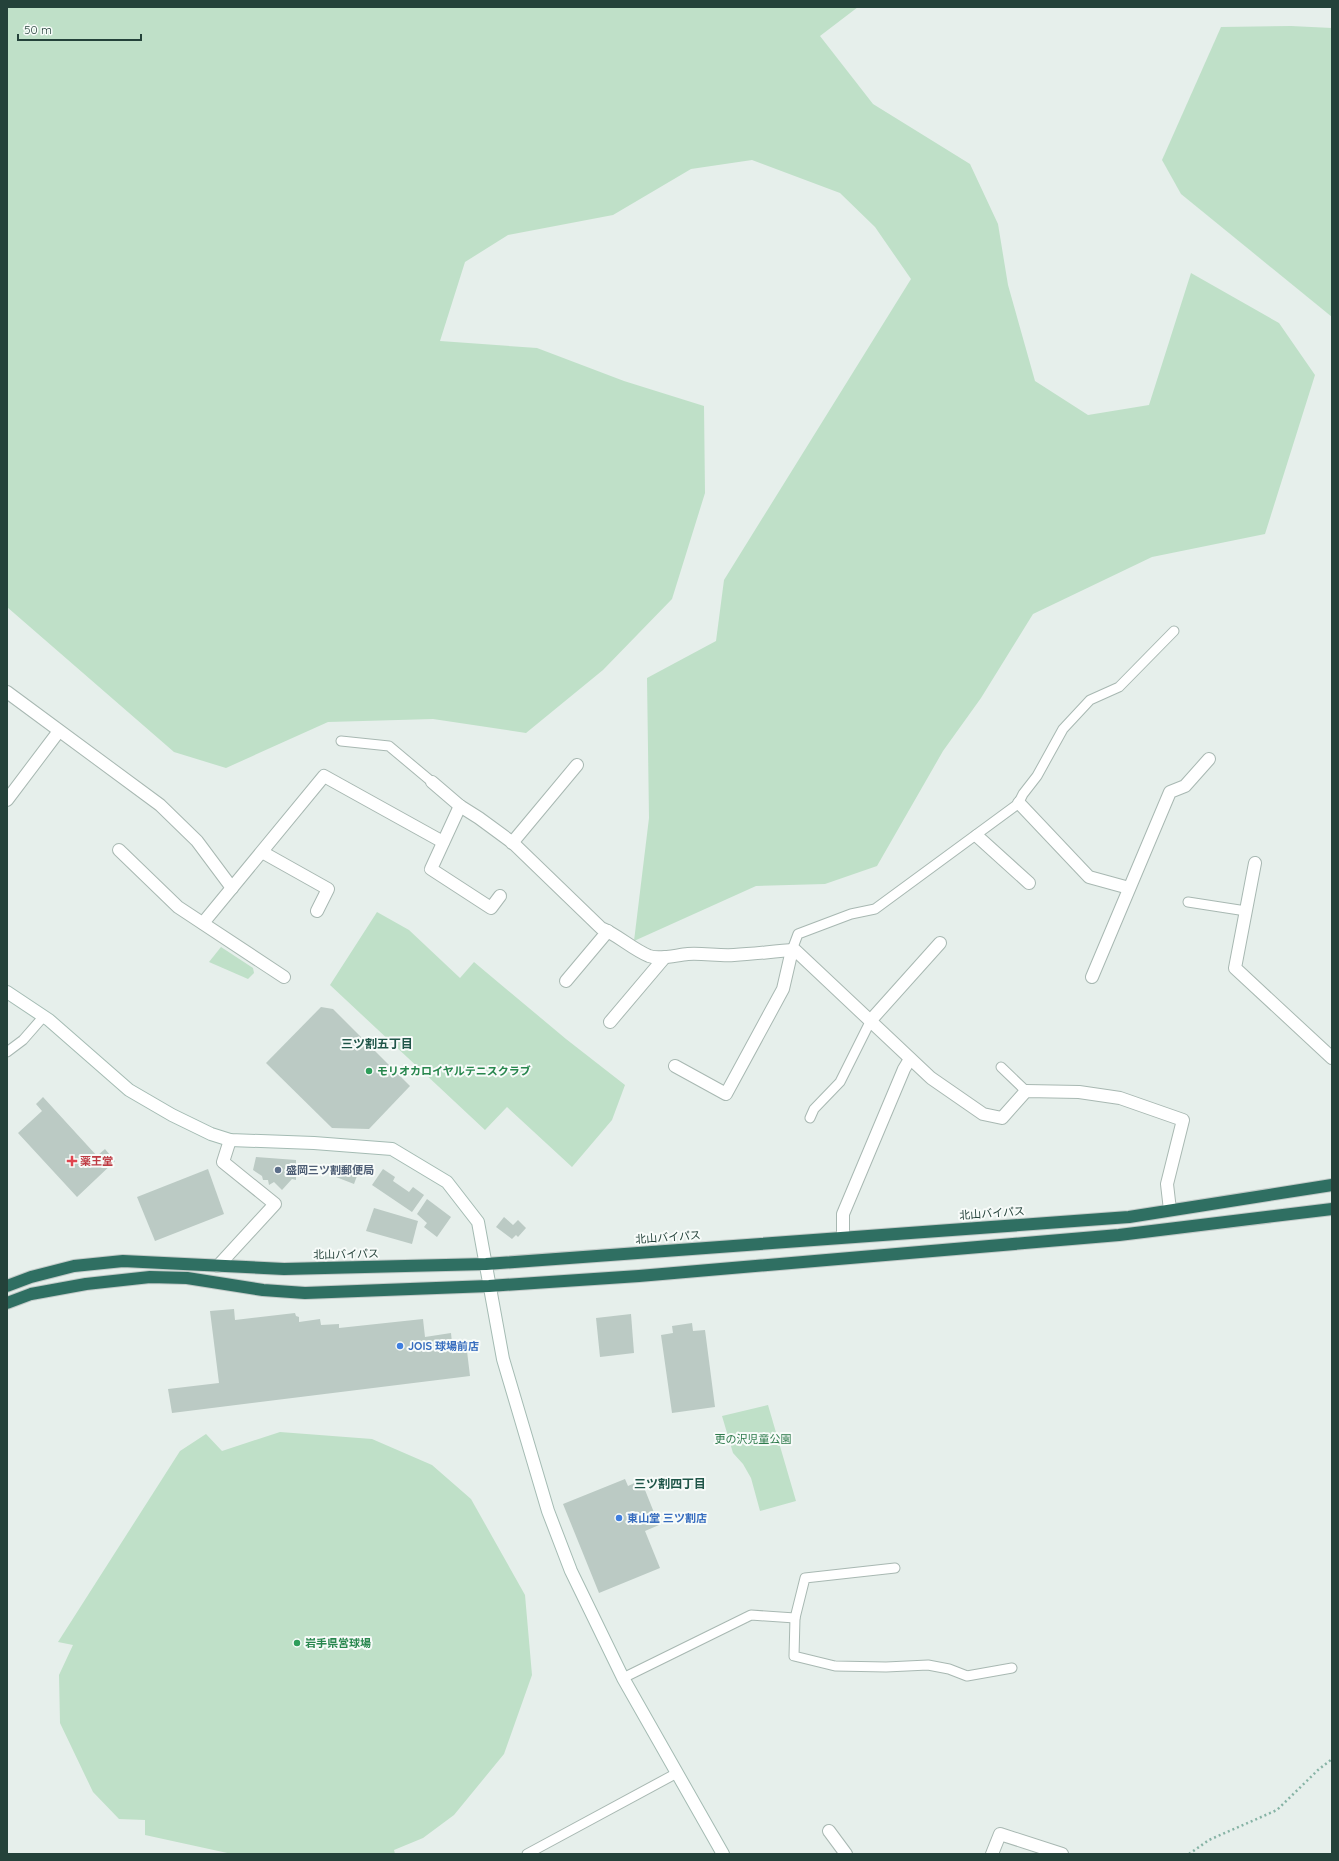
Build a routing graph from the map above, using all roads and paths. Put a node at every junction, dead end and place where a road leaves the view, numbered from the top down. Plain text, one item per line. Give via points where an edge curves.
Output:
1 (1174, 631) dead end
2 (7, 692) edge
3 (60, 731) junction
4 (341, 741) dead end
5 (1209, 759) dead end
6 (577, 765) dead end
7 (432, 782) joint
8 (7, 800) edge
9 (1019, 802) junction
10 (460, 806) junction
11 (977, 836) junction
12 (443, 842) junction
13 (512, 843) junction
14 (119, 850) dead end
15 (262, 852) junction
16 (1255, 863) dead end
17 (1029, 883) dead end
18 (232, 888) junction
19 (1129, 888) junction
20 (500, 896) dead end
21 (1188, 902) dead end
22 (317, 911) dead end
23 (1246, 911) junction
24 (203, 923) junction
25 (608, 931) junction
26 (940, 943) dead end
27 (792, 950) junction
28 (665, 957) junction
29 (284, 977) dead end
30 (1092, 977) dead end
31 (566, 981) dead end
32 (7, 992) edge
33 (44, 1016) junction
34 (871, 1020) junction
35 (610, 1022) dead end
36 (7, 1052) edge
37 (1332, 1058) edge
38 (910, 1059) junction
39 (675, 1066) dead end
40 (1001, 1067) dead end
41 (1026, 1091) junction
42 (810, 1118) dead end
43 (230, 1140) junction
44 (1332, 1185) edge
45 (1332, 1209) edge
46 (1170, 1210) junction
47 (843, 1237) junction
48 (486, 1264) junction
49 (218, 1266) junction
50 (7, 1286) edge
51 (489, 1286) junction
52 (7, 1303) edge
53 (895, 1568) dead end
54 (795, 1618) junction
55 (1012, 1668) dead end
56 (623, 1678) junction
57 (1332, 1759) edge
58 (677, 1773) junction
59 (829, 1831) dead end
60 (527, 1854) edge
61 (723, 1854) edge
62 (846, 1854) edge
63 (992, 1854) edge
64 (1062, 1854) edge
65 (1189, 1854) edge

1 - 9 lane via 1120,687 1090,700 1063,728 1037,776
2 - 3 street
3 - 8 street
3 - 18 street via 160,805 197,841
4 - 7 lane via 389,746
5 - 19 street via 1185,786 1170,792
6 - 13 street
7 - 10 street
9 - 11 lane
9 - 19 street via 1088,877
10 - 12 street
10 - 13 street
11 - 17 street
11 - 27 lane via 875,909 851,914 798,934
12 - 15 street via 324,776
12 - 20 street via 431,869 491,908
13 - 25 street via 601,928
14 - 24 street via 178,907
15 - 18 street
15 - 22 street via 328,889
16 - 23 street
18 - 24 street
19 - 30 street
21 - 23 lane
23 - 37 street via 1235,968
24 - 29 street
25 - 28 street via 649,956
25 - 31 street
26 - 34 street
27 - 28 street via 771,950 744,955 690,954
27 - 34 street
27 - 39 street via 783,989 726,1094
28 - 35 street
32 - 33 street
33 - 36 lane via 23,1040
33 - 43 street via 129,1090 172,1116
34 - 38 street
34 - 42 lane via 840,1082 814,1110
38 - 41 street via 946,1089 983,1114 1002,1118
38 - 47 street via 843,1214
40 - 41 lane
41 - 46 street via 1079,1092 1120,1098 1183,1120 1167,1184
43 - 48 street via 392,1149 447,1182 478,1222
43 - 49 street via 223,1162 274,1204
44 - 46 highway, 北山バイパス
45 - 51 highway via 1119,1235 639,1276
46 - 47 highway, 北山バイパス via 1128,1216
47 - 48 highway, 北山バイパス
48 - 49 highway, 北山バイパス via 284,1269
48 - 51 street
49 - 50 highway, 北山バイパス via 123,1262 74,1266
51 - 52 highway via 305,1293 263,1290 187,1278 150,1277 86,1284 31,1294
51 - 56 street via 503,1359 548,1511 571,1571
53 - 54 lane via 805,1578
54 - 55 lane via 794,1656 819,1663 835,1666 886,1667 928,1665 967,1676
54 - 56 lane via 751,1615
56 - 58 street
57 - 65 path via 1277,1810 1209,1840
58 - 60 lane
58 - 61 street
59 - 62 street
63 - 64 street via 1000,1834

